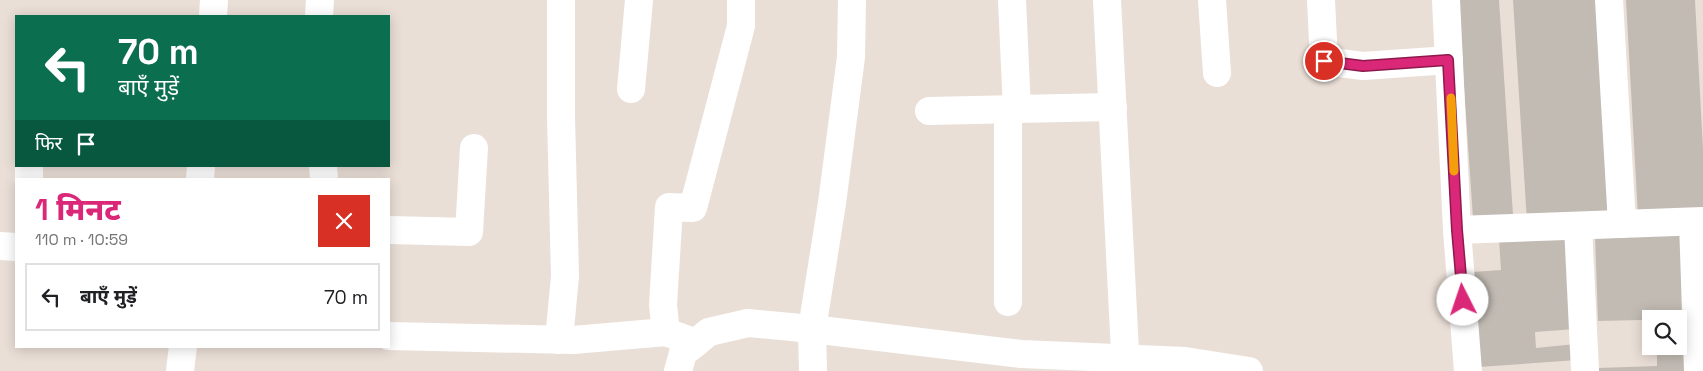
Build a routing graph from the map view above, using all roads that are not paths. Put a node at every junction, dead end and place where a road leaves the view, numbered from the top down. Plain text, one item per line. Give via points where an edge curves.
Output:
1 (214, 0) edge
2 (320, 0) edge
3 (562, 0) edge
4 (639, 0) edge
5 (741, 0) edge
6 (852, 0) edge
7 (1012, 0) edge
8 (1107, 0) edge
9 (1212, 0) edge
10 (1321, 0) edge
11 (1446, 0) edge
12 (1609, 0) edge
13 (213, 15) edge
14 (319, 15) edge
15 (1448, 60) junction
16 (1217, 73) dead end
17 (631, 89) dead end
18 (1113, 107) junction
19 (1012, 109) junction
20 (929, 111) dead end
21 (474, 148) dead end
22 (1698, 221) edge
23 (1622, 224) junction
24 (1578, 226) junction
25 (390, 230) edge
26 (1457, 230) junction
27 (0, 246) edge
28 (15, 247) edge
29 (1008, 302) dead end
30 (812, 329) junction
31 (666, 332) junction
32 (390, 336) edge
33 (559, 340) junction
34 (696, 343) junction
35 (183, 348) edge
36 (1126, 365) edge
37 (180, 371) edge
38 (678, 371) edge
39 (813, 371) edge
40 (1249, 371) edge
41 (1468, 371) edge
42 (1585, 371) edge
43 (1698, 371) edge

1 - 13 street
2 - 14 street
3 - 33 street via 565,276
4 - 17 street
5 - 31 street via 741,26 693,208 669,207 663,305
6 - 30 street via 851,57
7 - 19 street
8 - 18 street
9 - 16 street
10 - 15 street via 1324,61 1363,66
11 - 15 street
12 - 23 street
15 - 26 street
18 - 19 street
18 - 36 street
19 - 20 street
19 - 29 street
21 - 25 street via 469,232
22 - 23 street
22 - 43 street
23 - 24 street
24 - 26 street
24 - 42 street
26 - 41 street
27 - 28 street
30 - 34 street via 748,323 710,332
30 - 36 street
30 - 39 street
31 - 33 street
31 - 34 street
32 - 33 street
34 - 38 street via 683,353
35 - 37 street
36 - 40 street via 1185,361

